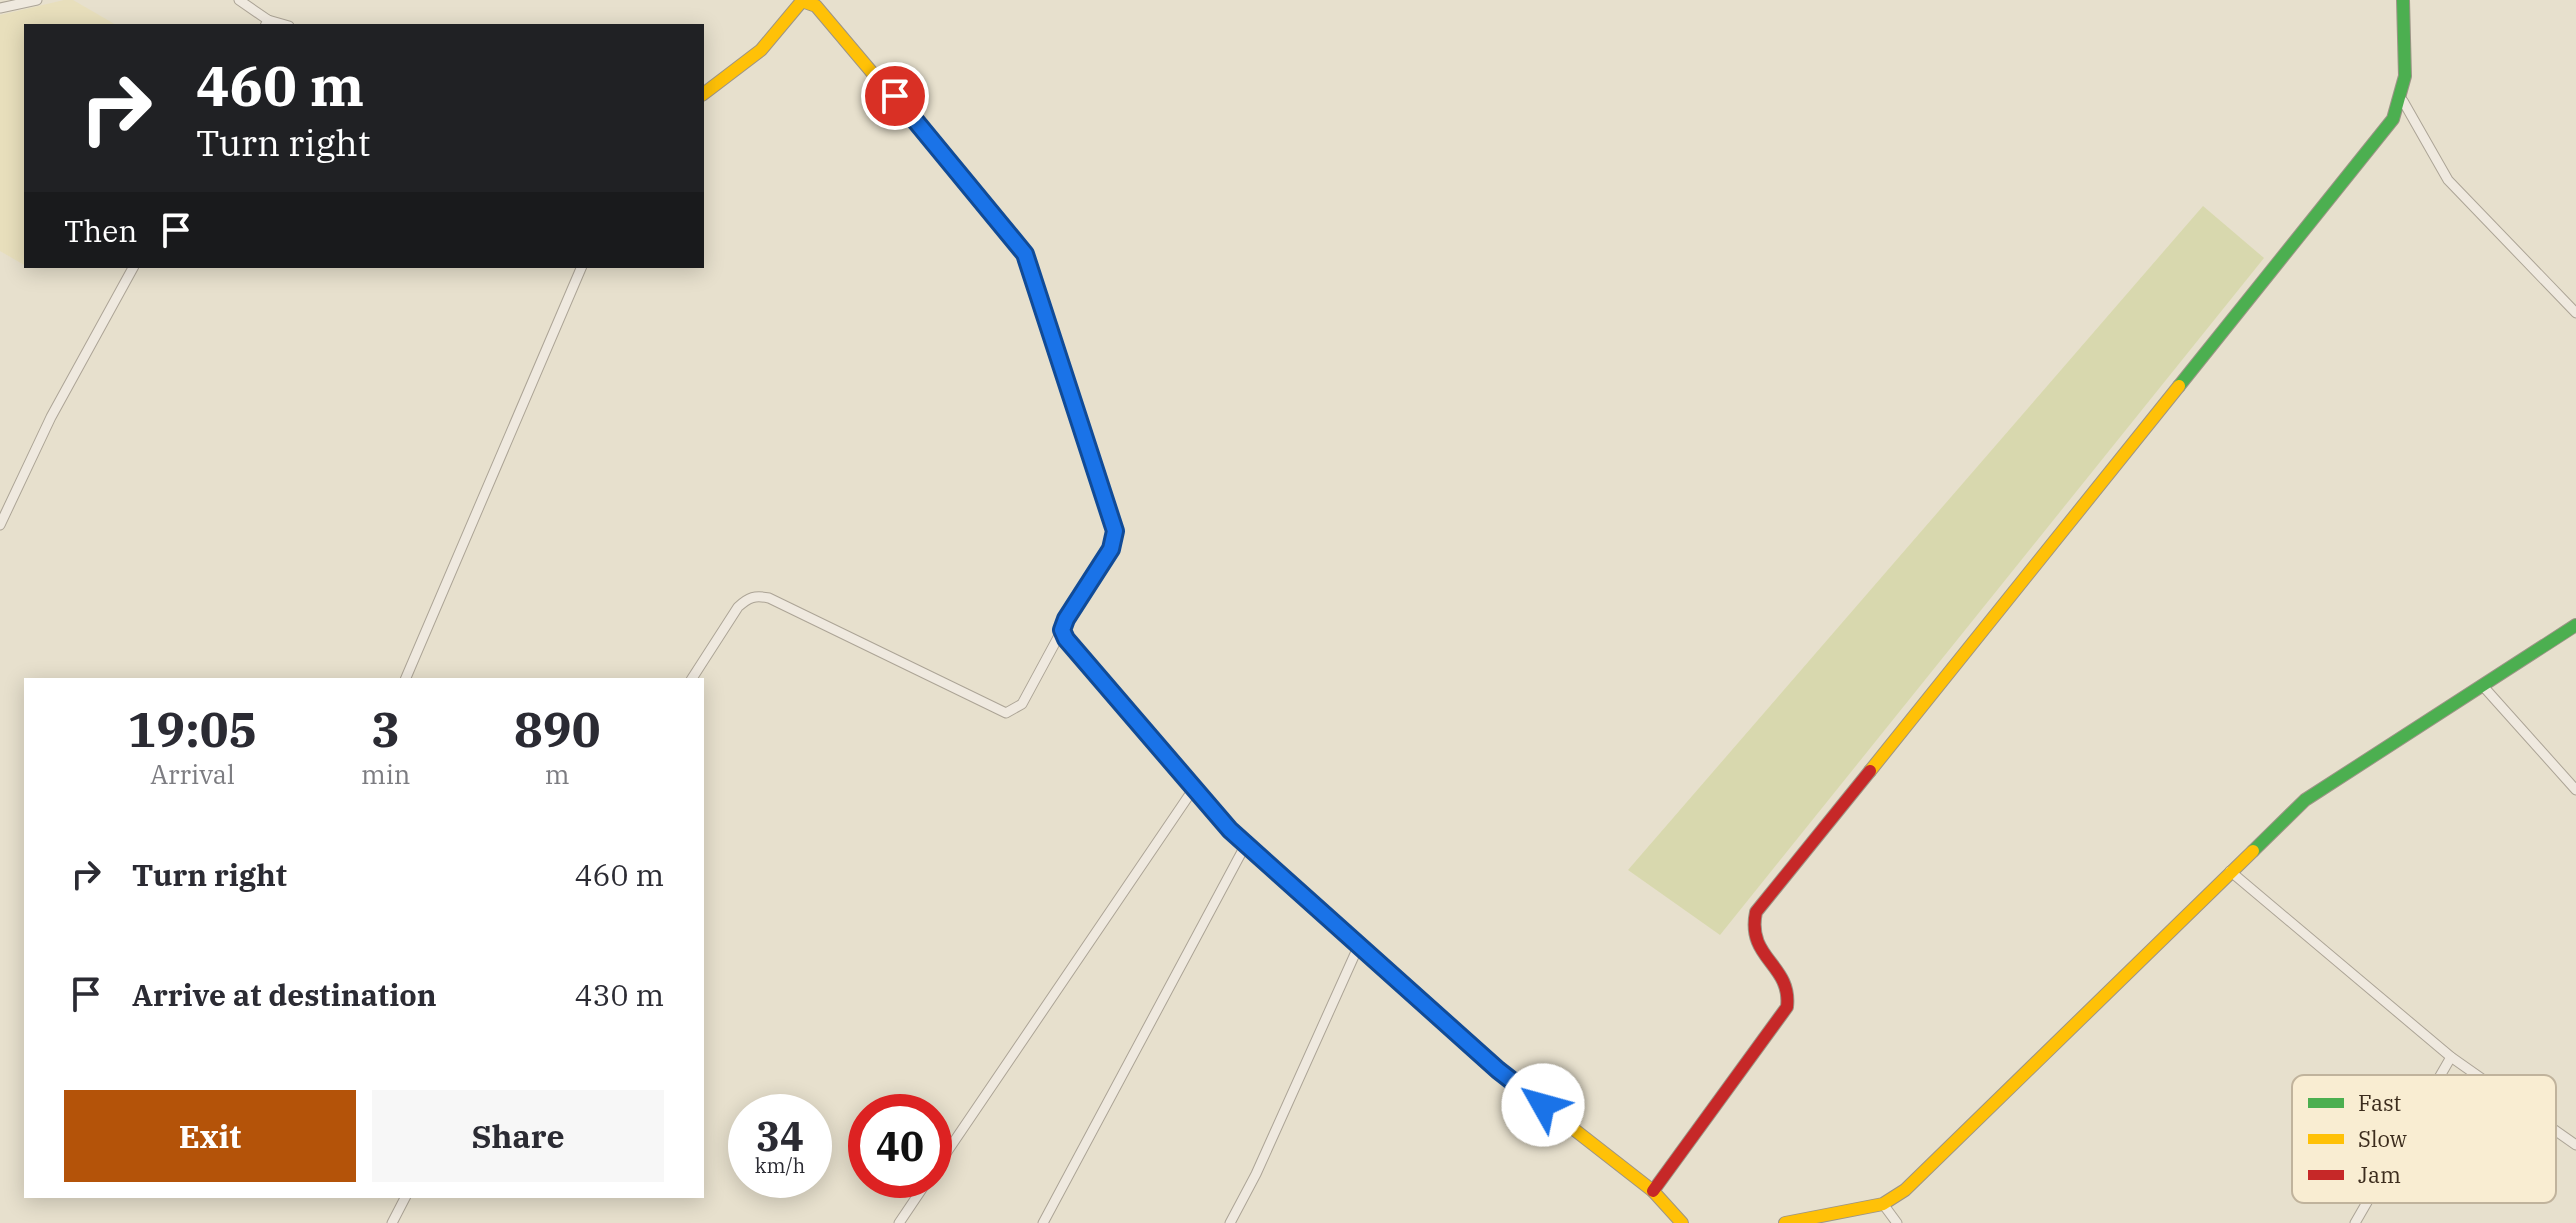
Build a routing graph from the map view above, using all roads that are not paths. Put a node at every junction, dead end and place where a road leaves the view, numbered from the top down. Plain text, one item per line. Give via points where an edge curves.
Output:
1 (37, 0) edge
2 (239, 0) edge
3 (2403, 0) edge
4 (795, 2) edge
5 (0, 8) edge
6 (267, 23) edge
7 (704, 93) edge
8 (2403, 101) junction
9 (133, 268) edge
10 (581, 268) edge
11 (2576, 313) edge
12 (0, 525) edge
13 (2576, 625) edge
14 (1062, 630) junction
15 (406, 678) edge
16 (692, 678) edge
17 (2482, 685) junction
18 (1194, 788) junction
19 (2576, 790) edge
20 (1246, 844) junction
21 (2230, 871) junction
22 (1359, 945) junction
23 (2451, 1057) junction
24 (2441, 1075) edge
25 (2477, 1075) edge
26 (2556, 1131) edge
27 (952, 1144) edge
28 (2576, 1145) edge
29 (1653, 1191) junction
30 (405, 1198) edge
31 (916, 1198) edge
32 (2367, 1203) edge
33 (1883, 1204) junction
34 (392, 1223) edge
35 (899, 1223) edge
36 (1043, 1223) edge
37 (1230, 1223) edge
38 (1682, 1223) edge
39 (1785, 1223) edge
40 (1897, 1223) edge
41 (2355, 1223) edge

1 - 5 street
2 - 6 street
3 - 8 street
4 - 7 street via 761,50
4 - 14 street via 811,3 836,26 1025,254 1115,531 1111,549
8 - 11 street via 2448,180
8 - 29 street via 1756,912 1751,924 1755,947 1787,983 1787,1007
9 - 12 street via 51,417
10 - 15 street
13 - 17 street
14 - 16 street via 1022,704 1006,713 758,596 738,607
14 - 18 street
17 - 19 street
17 - 21 street via 2305,800
18 - 20 street
18 - 27 street
20 - 22 street
20 - 36 street
21 - 23 street
21 - 33 street via 1927,1173
22 - 29 street via 1498,1070
22 - 37 street
23 - 24 street
23 - 25 street
26 - 28 street
29 - 38 street
30 - 34 street
31 - 35 street
32 - 41 street
33 - 39 street
33 - 40 street

